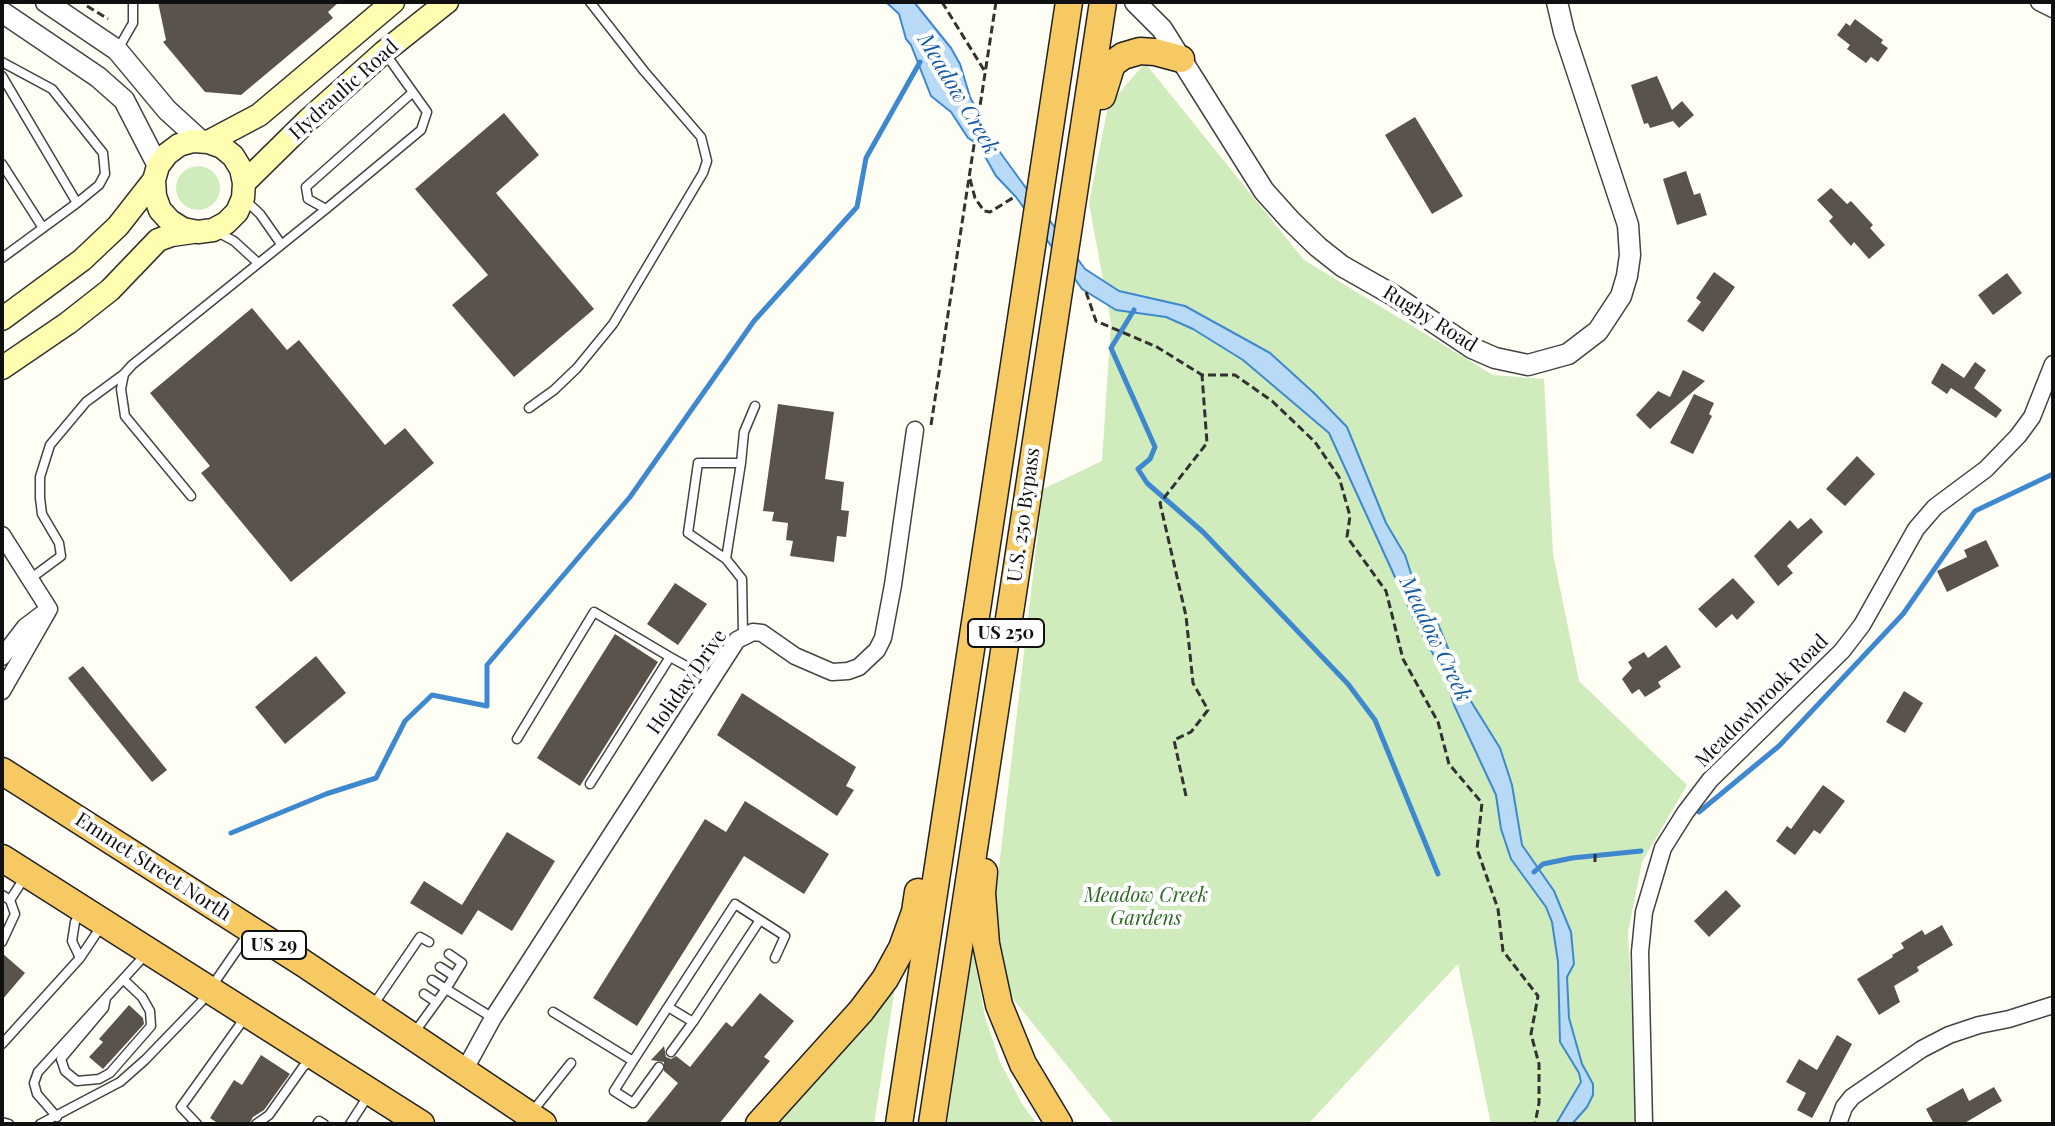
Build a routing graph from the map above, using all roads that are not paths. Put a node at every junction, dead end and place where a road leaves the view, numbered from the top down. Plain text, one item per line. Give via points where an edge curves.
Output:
1 (46, 2) edge
2 (133, 2) edge
3 (447, 2) edge
4 (590, 2) edge
5 (1069, 2) edge
6 (1103, 2) edge
7 (1135, 2) edge
8 (1557, 2) edge
9 (2039, 2) edge
10 (386, 4) edge
11 (2053, 9) edge
12 (3, 13) edge
13 (117, 50) junction
14 (384, 52) junction
15 (1181, 59) junction
16 (2, 62) edge
17 (2, 76) edge
18 (412, 93) junction
19 (204, 142) junction
20 (1083, 143) junction
21 (2, 164) edge
22 (156, 173) junction
23 (244, 191) junction
24 (77, 203) junction
25 (326, 209) junction
26 (43, 228) junction
27 (205, 231) junction
28 (281, 244) junction
29 (3, 254) edge
30 (257, 262) junction
31 (2, 319) edge
32 (2053, 364) edge
33 (2, 368) edge
34 (124, 374) junction
35 (755, 406) dead end
36 (529, 408) dead end
37 (923, 428) road end
38 (741, 463) junction
39 (191, 496) dead end
40 (2, 535) edge
41 (726, 559) junction
42 (29, 579) junction
43 (49, 609) junction
44 (743, 635) junction
45 (2, 657) edge
46 (670, 657) junction
47 (967, 678) junction
48 (710, 679) junction
49 (2, 691) edge
50 (517, 739) dead end
51 (2, 771) edge
52 (590, 784) dead end
53 (981, 798) junction
54 (2, 858) edge
55 (27, 873) junction
56 (6, 897) edge
57 (94, 915) junction
58 (760, 920) junction
59 (251, 930) junction
60 (2, 942) edge
61 (429, 942) dead end
62 (411, 948) junction
63 (149, 950) junction
64 (449, 954) dead end
65 (421, 955) dead end
66 (80, 958) junction
67 (775, 958) dead end
68 (403, 961) junction
69 (413, 967) dead end
70 (440, 967) dead end
71 (394, 974) junction
72 (454, 976) junction
73 (124, 980) junction
74 (432, 980) dead end
75 (405, 981) dead end
76 (446, 989) junction
77 (211, 990) junction
78 (424, 994) dead end
79 (106, 998) junction
80 (436, 1002) junction
81 (2053, 1005) edge
82 (668, 1007) junction
83 (371, 1008) junction
84 (246, 1012) junction
85 (553, 1012) dead end
86 (493, 1018) junction
87 (693, 1022) junction
88 (412, 1036) junction
89 (2, 1044) edge
90 (671, 1052) dead end
91 (315, 1057) junction
92 (633, 1061) junction
93 (571, 1063) dead end
94 (659, 1067) dead end
95 (464, 1071) junction
96 (371, 1092) junction
97 (57, 1117) junction
98 (532, 1121) edge
99 (2, 1122) edge
100 (9, 1124) edge
101 (40, 1124) edge
102 (197, 1124) edge
103 (256, 1124) edge
104 (317, 1124) edge
105 (324, 1124) edge
106 (350, 1124) edge
107 (421, 1124) edge
108 (759, 1124) edge
109 (899, 1124) edge
110 (932, 1124) edge
111 (1059, 1124) edge
112 (1644, 1124) edge
113 (1838, 1124) edge

1 - 13 street
2 - 13 lane via 133,23
3 - 14 main road, Hydraulic Road
4 - 36 lane via 701,137 707,161 613,324 577,368
5 - 47 highway, U.S. 250 Bypass / US 250
6 - 20 highway, U.S. 250 Bypass / US 250
7 - 15 street, Rugby Road via 1162,29
8 - 15 street, Rugby Road via 1628,225 1630,255 1621,296 1598,331 1568,354 1528,365 1472,348 1318,247 1264,191
9 - 11 street
10 - 19 main road, Hydraulic Road via 259,115
12 - 22 street via 124,100
13 - 19 street via 167,110
14 - 18 lane
14 - 23 main road, Hydraulic Road via 307,121
15 - 20 highway via 1140,51 1112,64 1096,121
16 - 24 lane via 52,89 103,153 105,174
17 - 24 lane
18 - 25 lane via 427,112 421,130
18 - 25 lane via 306,187 308,199
19 - 22 main road, Hydraulic Road via 179,145
19 - 23 main road via 233,156
20 - 53 highway, U.S. 250 Bypass / US 250
21 - 26 lane
22 - 27 main road via 160,210 183,229
22 - 31 main road, Hydraulic Road via 118,226 82,260
23 - 27 main road, Hydraulic Road via 237,212
23 - 28 lane
24 - 26 lane
25 - 28 lane
26 - 29 lane
27 - 30 lane via 234,241
27 - 33 main road via 158,240 110,290
28 - 30 lane
30 - 34 lane
32 - 112 street, Meadowbrook Road via 2032,417 2018,436 1916,529 1842,651 1710,780 1663,848 1644,912 1640,952
34 - 39 lane via 125,416
34 - 42 lane via 86,402 50,445 40,498 61,556
35 - 38 lane via 744,432
37 - 44 street, Holiday Drive via 877,650 859,667 832,672 795,656 762,633
38 - 41 lane
38 - 41 lane via 698,463 688,533
40 - 42 street
41 - 44 lane via 742,579
42 - 43 street
43 - 45 street via 25,627
43 - 49 street
44 - 48 street, Holiday Drive
46 - 48 lane
46 - 50 lane via 594,612
46 - 52 lane
47 - 108 highway via 939,775 915,912 902,948 861,1011
47 - 109 highway, U.S. 250 Bypass / US 250
48 - 86 street, Holiday Drive
51 - 59 highway, Emmet Street North / US 29
53 - 110 highway, U.S. 250 Bypass / US 250
53 - 111 highway via 989,829 982,893 986,944 999,1005 1023,1064
54 - 55 highway
55 - 56 lane
55 - 57 highway
56 - 60 lane via 15,914
57 - 63 highway
57 - 66 lane
57 - 66 lane via 75,922 72,941
58 - 67 lane via 785,936
58 - 82 lane via 735,904
58 - 87 lane
59 - 77 lane
59 - 83 highway, Emmet Street North / US 29
61 - 62 lane via 420,937
62 - 65 lane
62 - 68 lane
63 - 73 lane
63 - 77 highway
64 - 72 lane via 462,963
66 - 89 lane
68 - 69 lane
68 - 71 lane
70 - 72 lane
71 - 75 lane
71 - 83 lane
72 - 76 lane
73 - 79 lane
73 - 79 lane via 142,997 151,1026 110,1073 77,1081 61,1059 104,1008
74 - 76 lane
76 - 80 lane
76 - 86 lane
77 - 84 highway
77 - 97 lane via 120,1082
78 - 80 lane
79 - 97 lane via 38,1072 37,1094
80 - 88 lane
81 - 113 street via 1949,1035 1922,1049 1852,1097
82 - 87 lane
82 - 92 lane
83 - 88 highway, Emmet Street North / US 29
84 - 91 highway
84 - 102 lane via 181,1107
85 - 92 lane
86 - 95 street, Holiday Drive
87 - 90 lane
88 - 95 highway, Emmet Street North / US 29
91 - 96 highway
91 - 103 lane
92 - 94 lane via 614,1091 633,1103
93 - 98 lane
95 - 98 highway, Emmet Street North / US 29
96 - 106 lane
96 - 107 highway
97 - 101 lane
99 - 100 lane
104 - 105 lane

